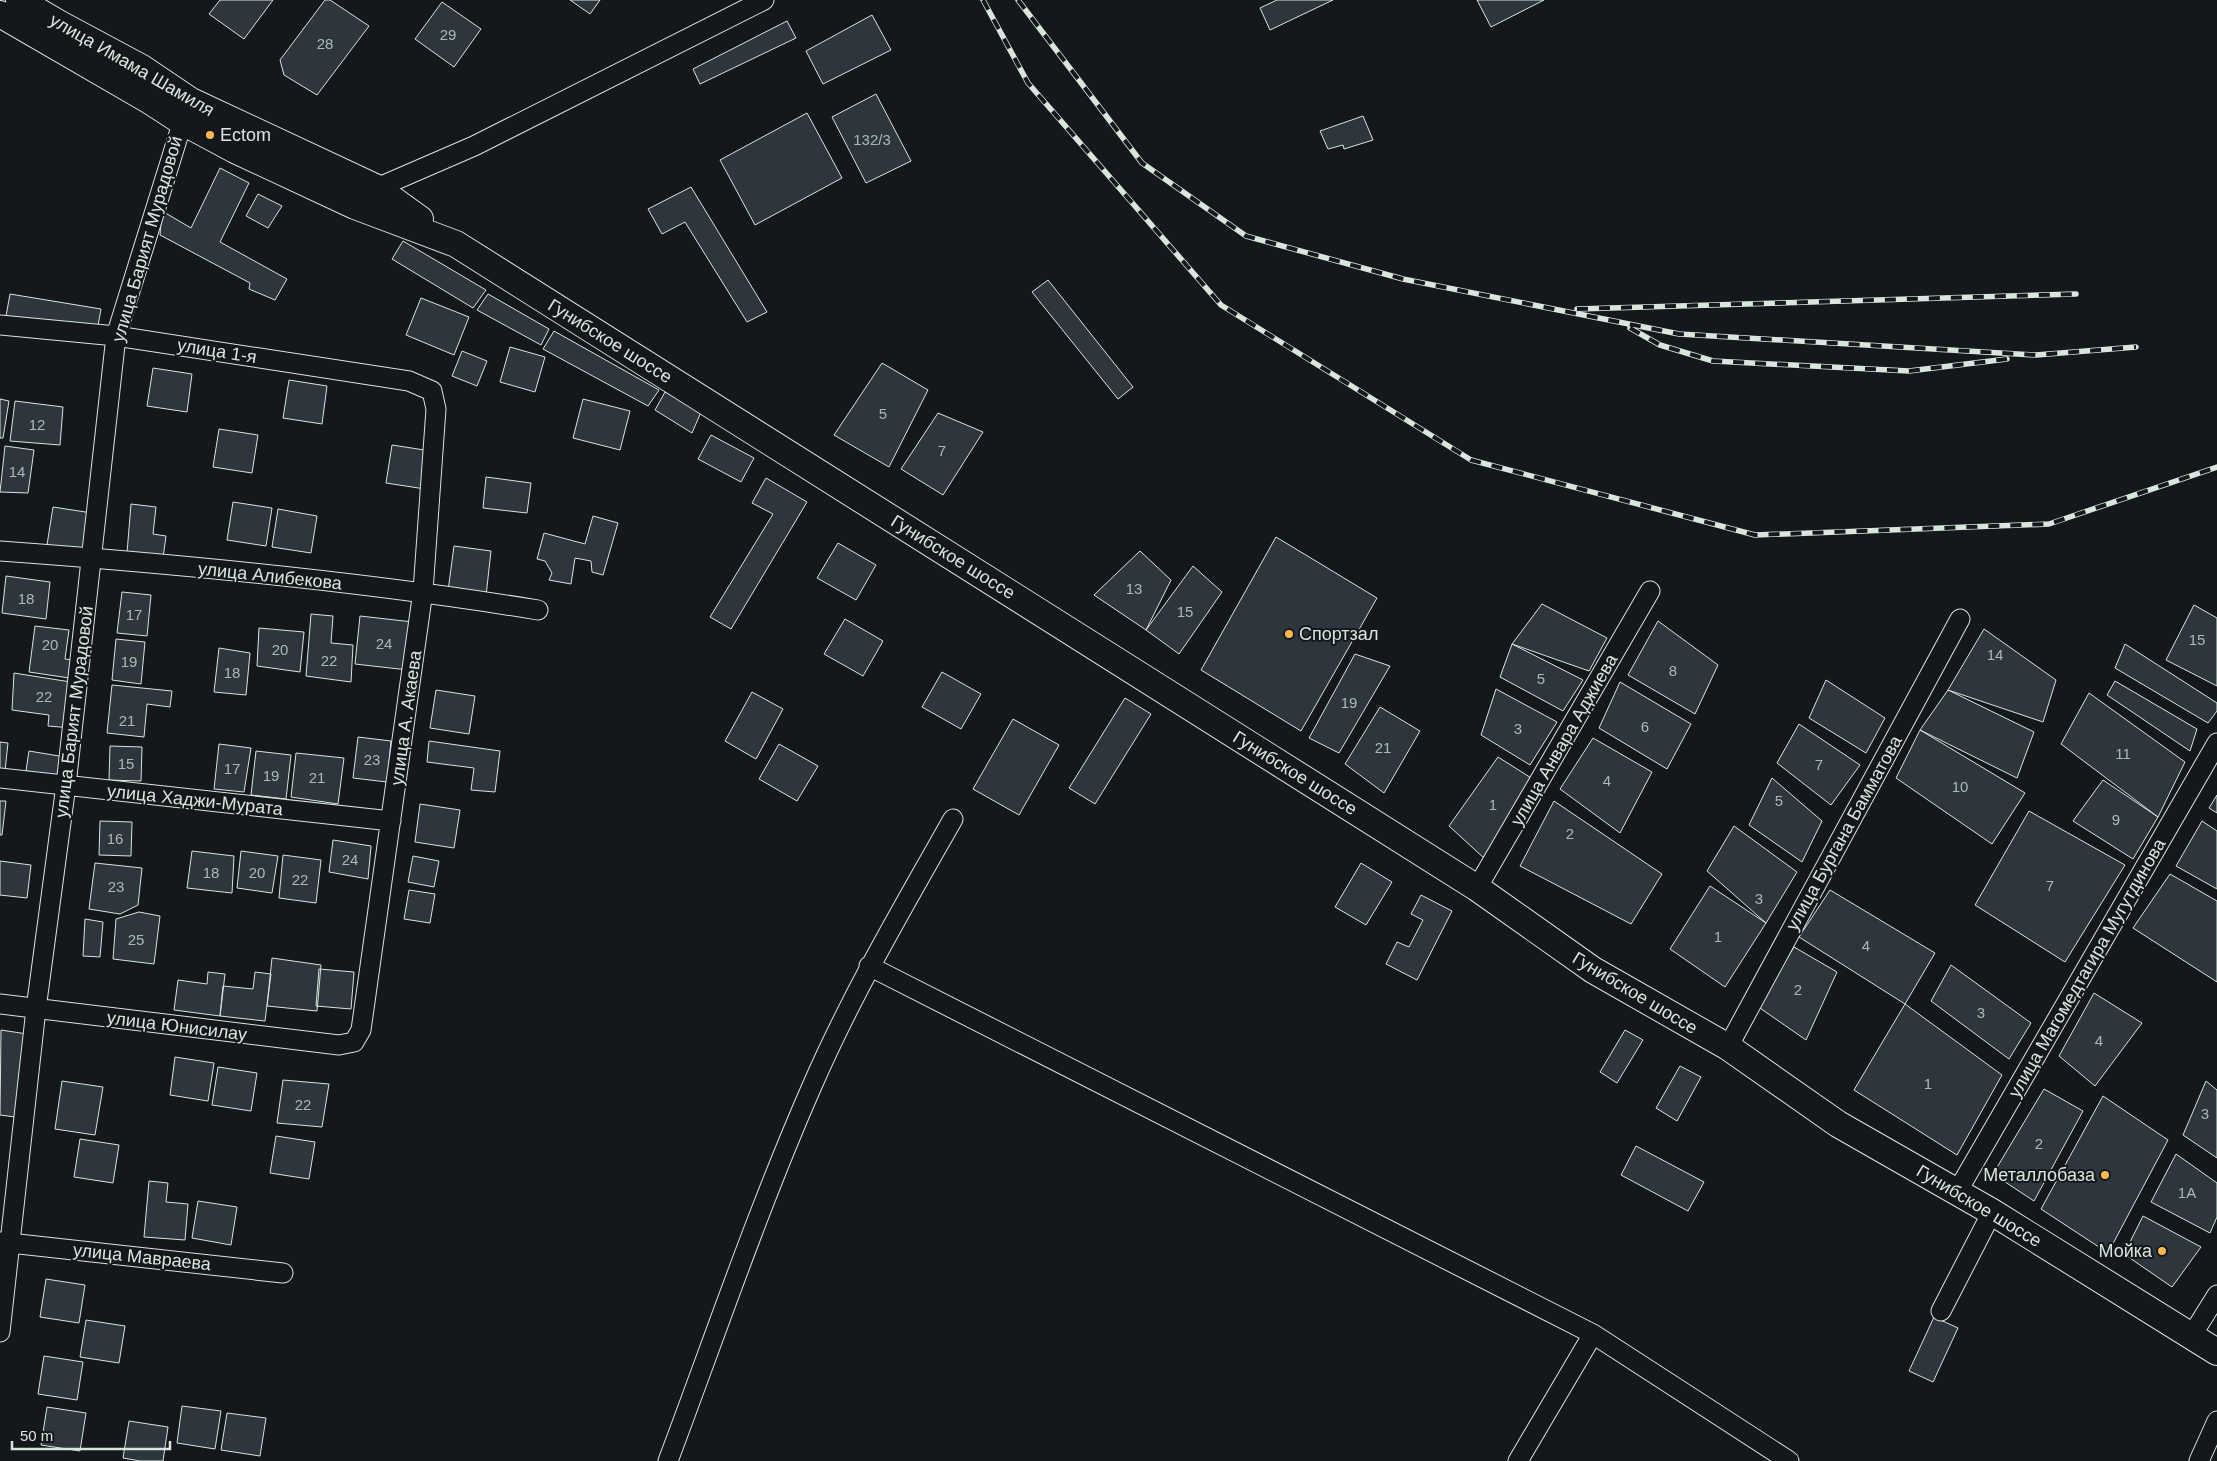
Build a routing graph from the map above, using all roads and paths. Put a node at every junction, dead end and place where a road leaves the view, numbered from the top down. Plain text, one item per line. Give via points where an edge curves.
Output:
1 (19, 0) edge
2 (764, 0) edge
3 (0, 14) edge
4 (186, 111) junction
5 (371, 198) junction
6 (0, 325) edge
7 (116, 336) junction
8 (432, 391) joint
9 (0, 551) edge
10 (92, 558) junction
11 (423, 591) junction
12 (1650, 591) dead end
13 (538, 610) dead end
14 (1960, 619) dead end
15 (2217, 743) edge
16 (0, 778) edge
17 (66, 785) junction
18 (953, 819) dead end
19 (391, 822) junction
20 (1478, 888) junction
21 (869, 966) junction
22 (0, 1004) edge
23 (36, 1009) junction
24 (354, 1042) joint
25 (1728, 1047) junction
26 (1957, 1192) junction
27 (1992, 1212) junction
28 (5, 1243) edge
29 (283, 1273) dead end
30 (2217, 1295) edge
31 (1941, 1311) dead end
32 (0, 1332) edge
33 (1593, 1334) junction
34 (2192, 1335) junction
35 (2217, 1352) edge
36 (2217, 1421) edge
37 (668, 1461) edge
38 (1518, 1461) edge
39 (1788, 1461) edge
40 (2199, 1461) edge

1 - 4 main road, улица Имама Шамиля via 142,68
2 - 5 street
3 - 4 main road, улица Имама Шамиля via 134,91
4 - 5 main road, улица Имама Шамиля via 235,150 355,206
4 - 7 street, улица Барият Мурадовой
5 - 20 main road, Гунибское шоссе via 456,244
6 - 7 street, улица 1-я
7 - 8 street, улица 1-я via 409,380
7 - 10 street, улица Барият Мурадовой
8 - 11 street, улица А. Акаева via 436,430
9 - 10 street, улица Алибекова
10 - 11 street, улица Алибекова
10 - 17 street, улица Барият Мурадовой
11 - 13 street, улица Алибекова
11 - 19 street, улица А. Акаева
12 - 20 street, улица Анвара Аджиева
14 - 25 street, улица Бургана Бамматова
15 - 26 street, улица Магомедтагира Мугутдинова
16 - 17 street, улица Хаджи-Мурата
17 - 19 street, улица Хаджи-Мурата
17 - 23 street, улица Барият Мурадовой
18 - 21 street
19 - 24 street, улица А. Акаева via 361,1030
20 - 25 main road, Гунибское шоссе via 1593,970
21 - 33 street
21 - 37 street via 782,1154
22 - 23 street, улица Юнисилау
23 - 24 street, улица Юнисилау via 339,1045
23 - 28 street, улица Барият Мурадовой
25 - 26 main road, Гунибское шоссе via 1838,1124
26 - 27 main road, Гунибское шоссе
27 - 31 street
27 - 34 main road, Гунибское шоссе
28 - 29 street, улица Мавраева
28 - 32 street, улица Барият Мурадовой
30 - 34 street
33 - 38 street
33 - 39 street
34 - 35 main road, Гунибское шоссе
36 - 40 street

